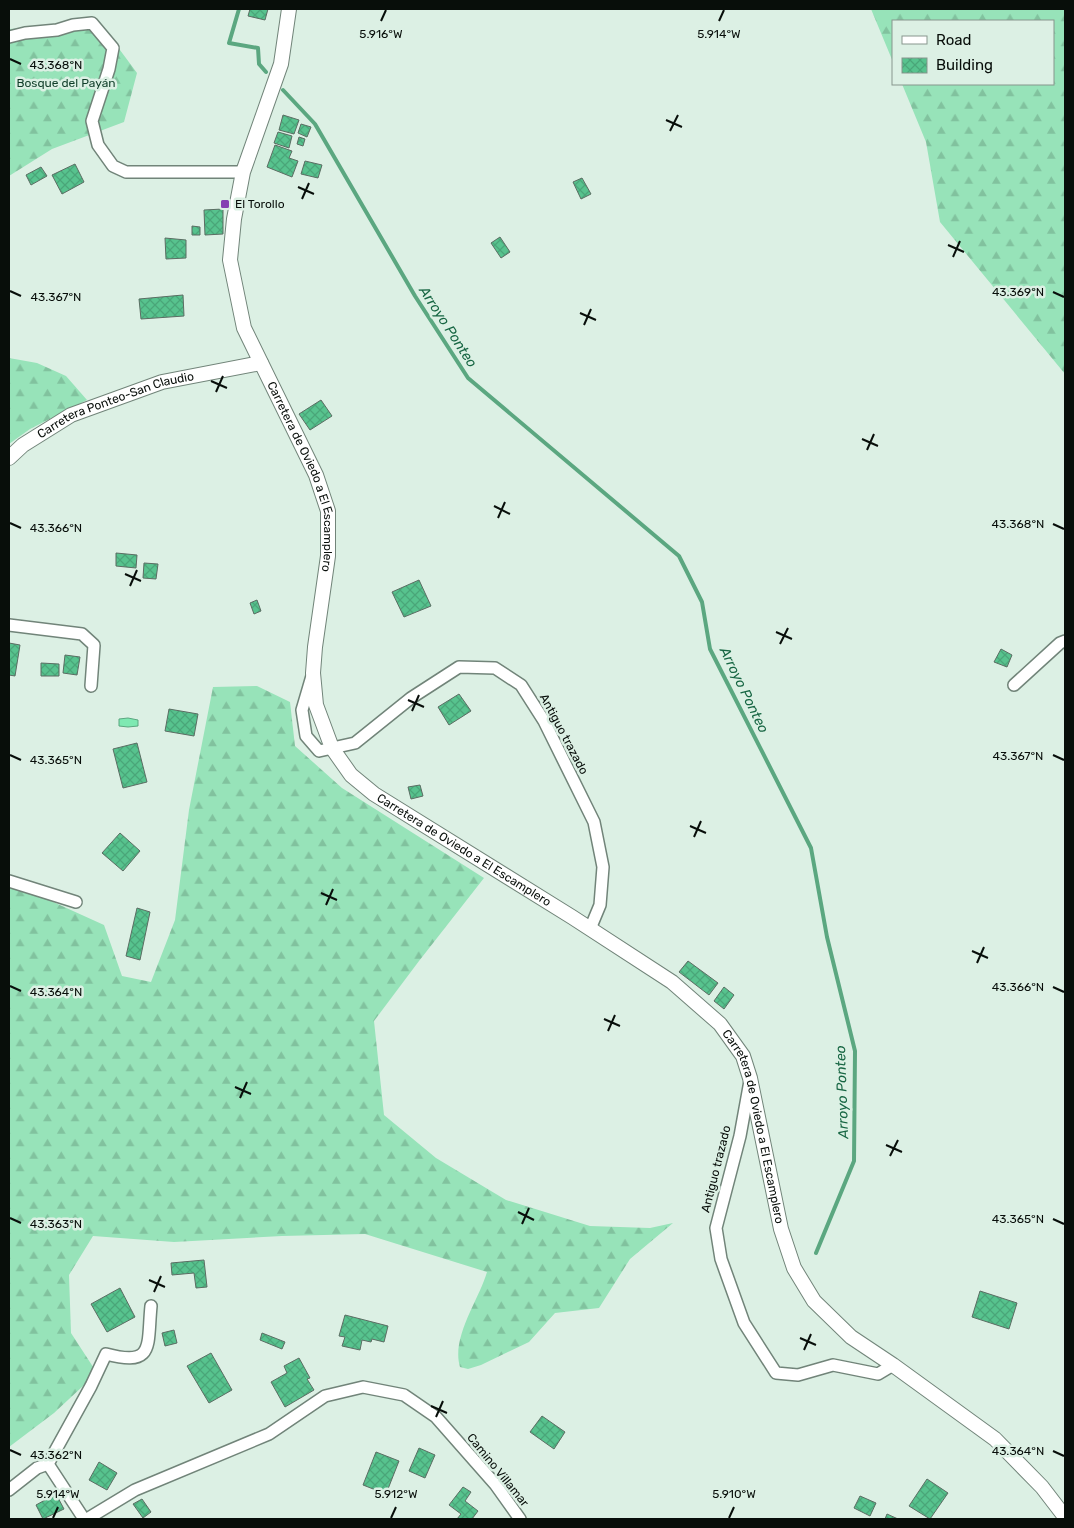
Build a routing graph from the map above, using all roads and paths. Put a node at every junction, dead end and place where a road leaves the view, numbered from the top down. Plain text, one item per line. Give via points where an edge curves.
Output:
1 (289, 9) edge
2 (9, 37) edge
3 (242, 172) junction
4 (261, 363) junction
5 (9, 458) edge
6 (9, 626) edge
7 (1065, 641) edge
8 (313, 673) junction
9 (1014, 685) dead end
10 (91, 686) dead end
11 (332, 748) junction
12 (9, 881) edge
13 (76, 902) dead end
14 (590, 929) junction
15 (750, 1078) junction
16 (151, 1306) dead end
17 (892, 1364) junction
18 (48, 1464) junction
19 (9, 1490) edge
20 (1065, 1517) edge
21 (86, 1519) edge
22 (520, 1519) edge

1 - 3 street, Carretera de Oviedo a El Escamplero via 281,64
2 - 3 street via 92,23 113,48 92,121 98,145 113,166 126,172
3 - 4 street, Carretera de Oviedo a El Escamplero via 230,260 244,328
4 - 5 street, Carretera Ponteo-San Claudio via 162,382 71,415 23,445
4 - 8 street, Carretera de Oviedo a El Escamplero via 316,475 328,511 328,556
6 - 10 street via 82,634 94,645
7 - 9 street
8 - 11 street, Carretera de Oviedo a El Escamplero via 316,705
8 - 11 street, Antiguo trazado via 302,710 306,736 319,751
11 - 14 street, Carretera de Oviedo a El Escamplero via 351,776 374,794
11 - 14 street, Antiguo trazado via 355,743 411,698 459,667 496,668 521,685 544,722 594,822 603,867 600,906
12 - 13 street
14 - 15 street, Carretera de Oviedo a El Escamplero via 672,982 720,1024 743,1056
15 - 17 street, Carretera de Oviedo a El Escamplero via 781,1229 794,1268 814,1301 851,1337
15 - 17 street, Antiguo trazado via 740,1136 716,1228 721,1259 744,1324 776,1373 798,1375 833,1365 878,1374
16 - 18 street via 144,1354 129,1359 106,1354 92,1386
17 - 20 street, Carretera de Oviedo a El Escamplero via 995,1439 1042,1487
18 - 19 street via 37,1468
18 - 21 street
21 - 22 street, Camino Villamar via 135,1490 269,1434 325,1396 363,1388 404,1395 436,1417 495,1484

